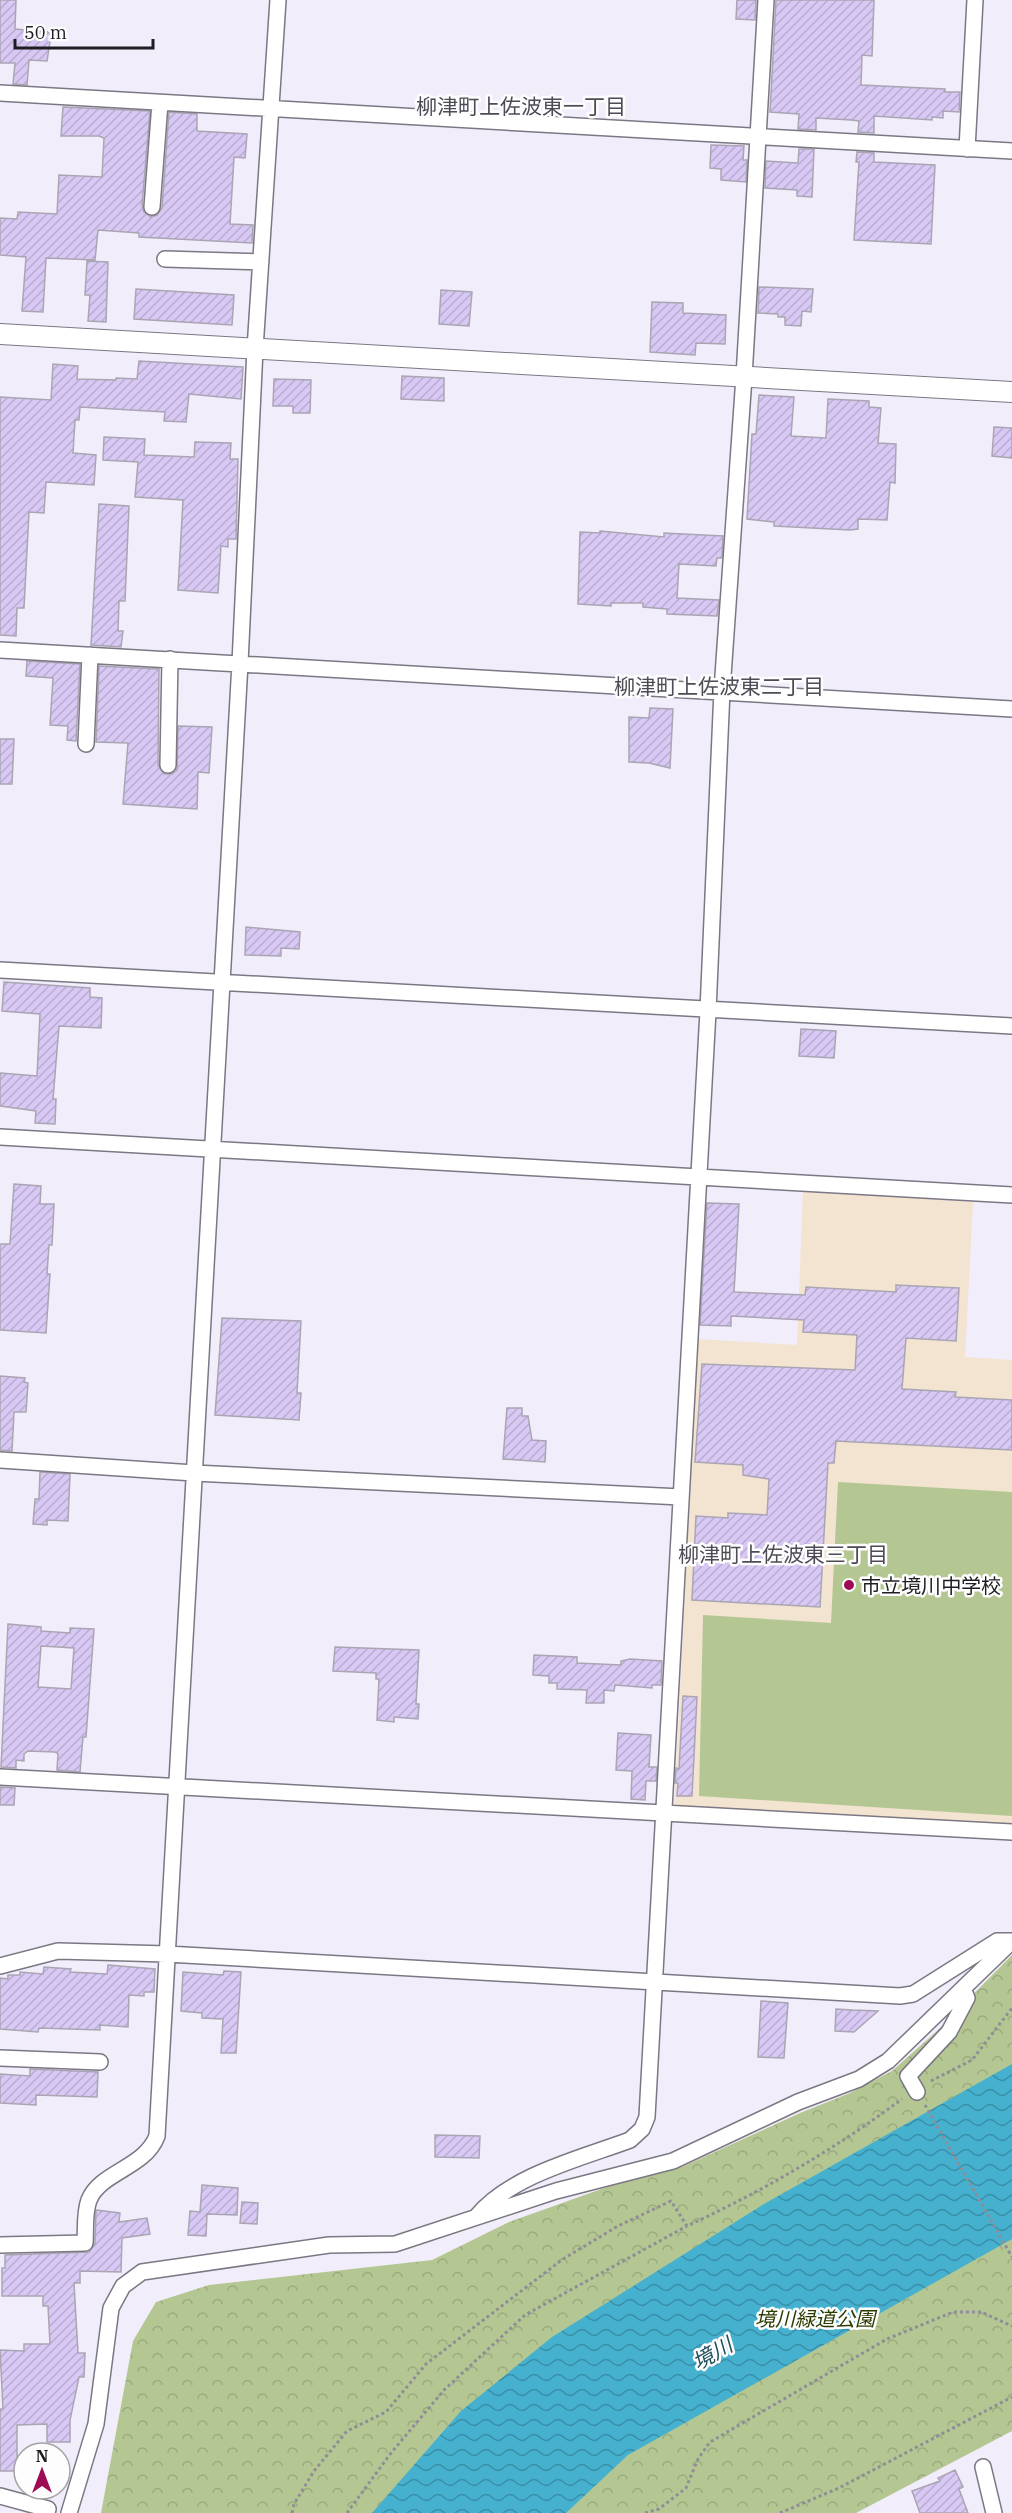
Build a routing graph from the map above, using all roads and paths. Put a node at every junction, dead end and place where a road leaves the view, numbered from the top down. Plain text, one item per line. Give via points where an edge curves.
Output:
1 (278, 0) edge
2 (766, 0) edge
3 (975, 0) edge
4 (0, 93) edge
5 (160, 103) junction
6 (271, 110) junction
7 (758, 137) junction
8 (967, 148) junction
9 (1012, 151) edge
10 (152, 207) dead end
11 (165, 259) dead end
12 (261, 262) junction
13 (0, 334) edge
14 (255, 348) junction
15 (744, 377) junction
16 (1012, 392) edge
17 (0, 650) edge
18 (90, 655) junction
19 (170, 659) junction
20 (240, 663) junction
21 (722, 690) junction
22 (1012, 709) edge
23 (86, 744) dead end
24 (168, 765) dead end
25 (0, 970) edge
26 (221, 982) junction
27 (708, 1011) junction
28 (1012, 1026) edge
29 (0, 1137) edge
30 (212, 1150) junction
31 (698, 1178) junction
32 (1012, 1195) edge
33 (0, 1460) edge
34 (194, 1473) junction
35 (681, 1497) junction
36 (0, 1777) edge
37 (176, 1788) junction
38 (663, 1813) junction
39 (1012, 1832) edge
40 (1012, 1941) edge
41 (166, 1954) junction
42 (0, 1966) edge
43 (653, 1982) junction
44 (963, 1989) junction
45 (1012, 2008) edge
46 (0, 2058) edge
47 (100, 2062) dead end
48 (916, 2090) junction
49 (477, 2216) junction
50 (687, 2226) junction
51 (0, 2246) edge
52 (1012, 2257) edge
53 (1012, 2326) edge
54 (1012, 2397) edge
55 (983, 2467) dead end
56 (0, 2496) edge
57 (47, 2513) edge
58 (69, 2513) edge
59 (292, 2513) edge
60 (347, 2513) edge
61 (645, 2513) edge
62 (780, 2513) edge
63 (994, 2513) edge

1 - 6 street
2 - 7 street
3 - 8 street
4 - 5 street
5 - 6 street
5 - 10 street
6 - 7 street
6 - 12 street
7 - 8 street
7 - 15 street
8 - 9 street
11 - 12 street
12 - 14 street
13 - 14 street
14 - 15 street
14 - 20 street
15 - 16 street
15 - 21 street
17 - 18 street
18 - 19 street
18 - 23 street
19 - 20 street
19 - 24 street
20 - 21 street
20 - 26 street
21 - 22 street
21 - 27 street
25 - 26 street
26 - 27 street
26 - 30 street
27 - 28 street
27 - 31 street
29 - 30 street
30 - 31 street
30 - 34 street
31 - 32 street
31 - 35 street
33 - 34 street
34 - 35 street
34 - 37 street
35 - 38 street
36 - 37 street
37 - 38 street
37 - 41 street
38 - 39 street
38 - 43 street
40 - 43 street via 997,1941 913,1994 900,1996
40 - 44 street
41 - 42 street via 58,1951
41 - 43 street
41 - 51 street via 157,2136 153,2145 143,2157 96,2190 89,2200 85,2243
43 - 49 street via 647,2117 642,2129 630,2140 535,2175 488,2203
44 - 48 street via 967,1998 949,2032 908,2076
44 - 49 street via 888,2061 859,2079 798,2102 673,2161
45 - 48 path via 972,2060
46 - 47 street
48 - 50 path via 756,2194
48 - 52 path
49 - 58 street via 395,2244 329,2245 142,2272 123,2286 111,2308 96,2424
50 - 59 path via 671,2201 618,2226 563,2259 426,2364 386,2412 347,2431 314,2471
50 - 60 path via 525,2315 444,2390
53 - 61 path via 981,2312 953,2312 887,2339 710,2442 686,2488 659,2509
54 - 62 path via 839,2488
55 - 63 street
56 - 57 street via 48,2509

